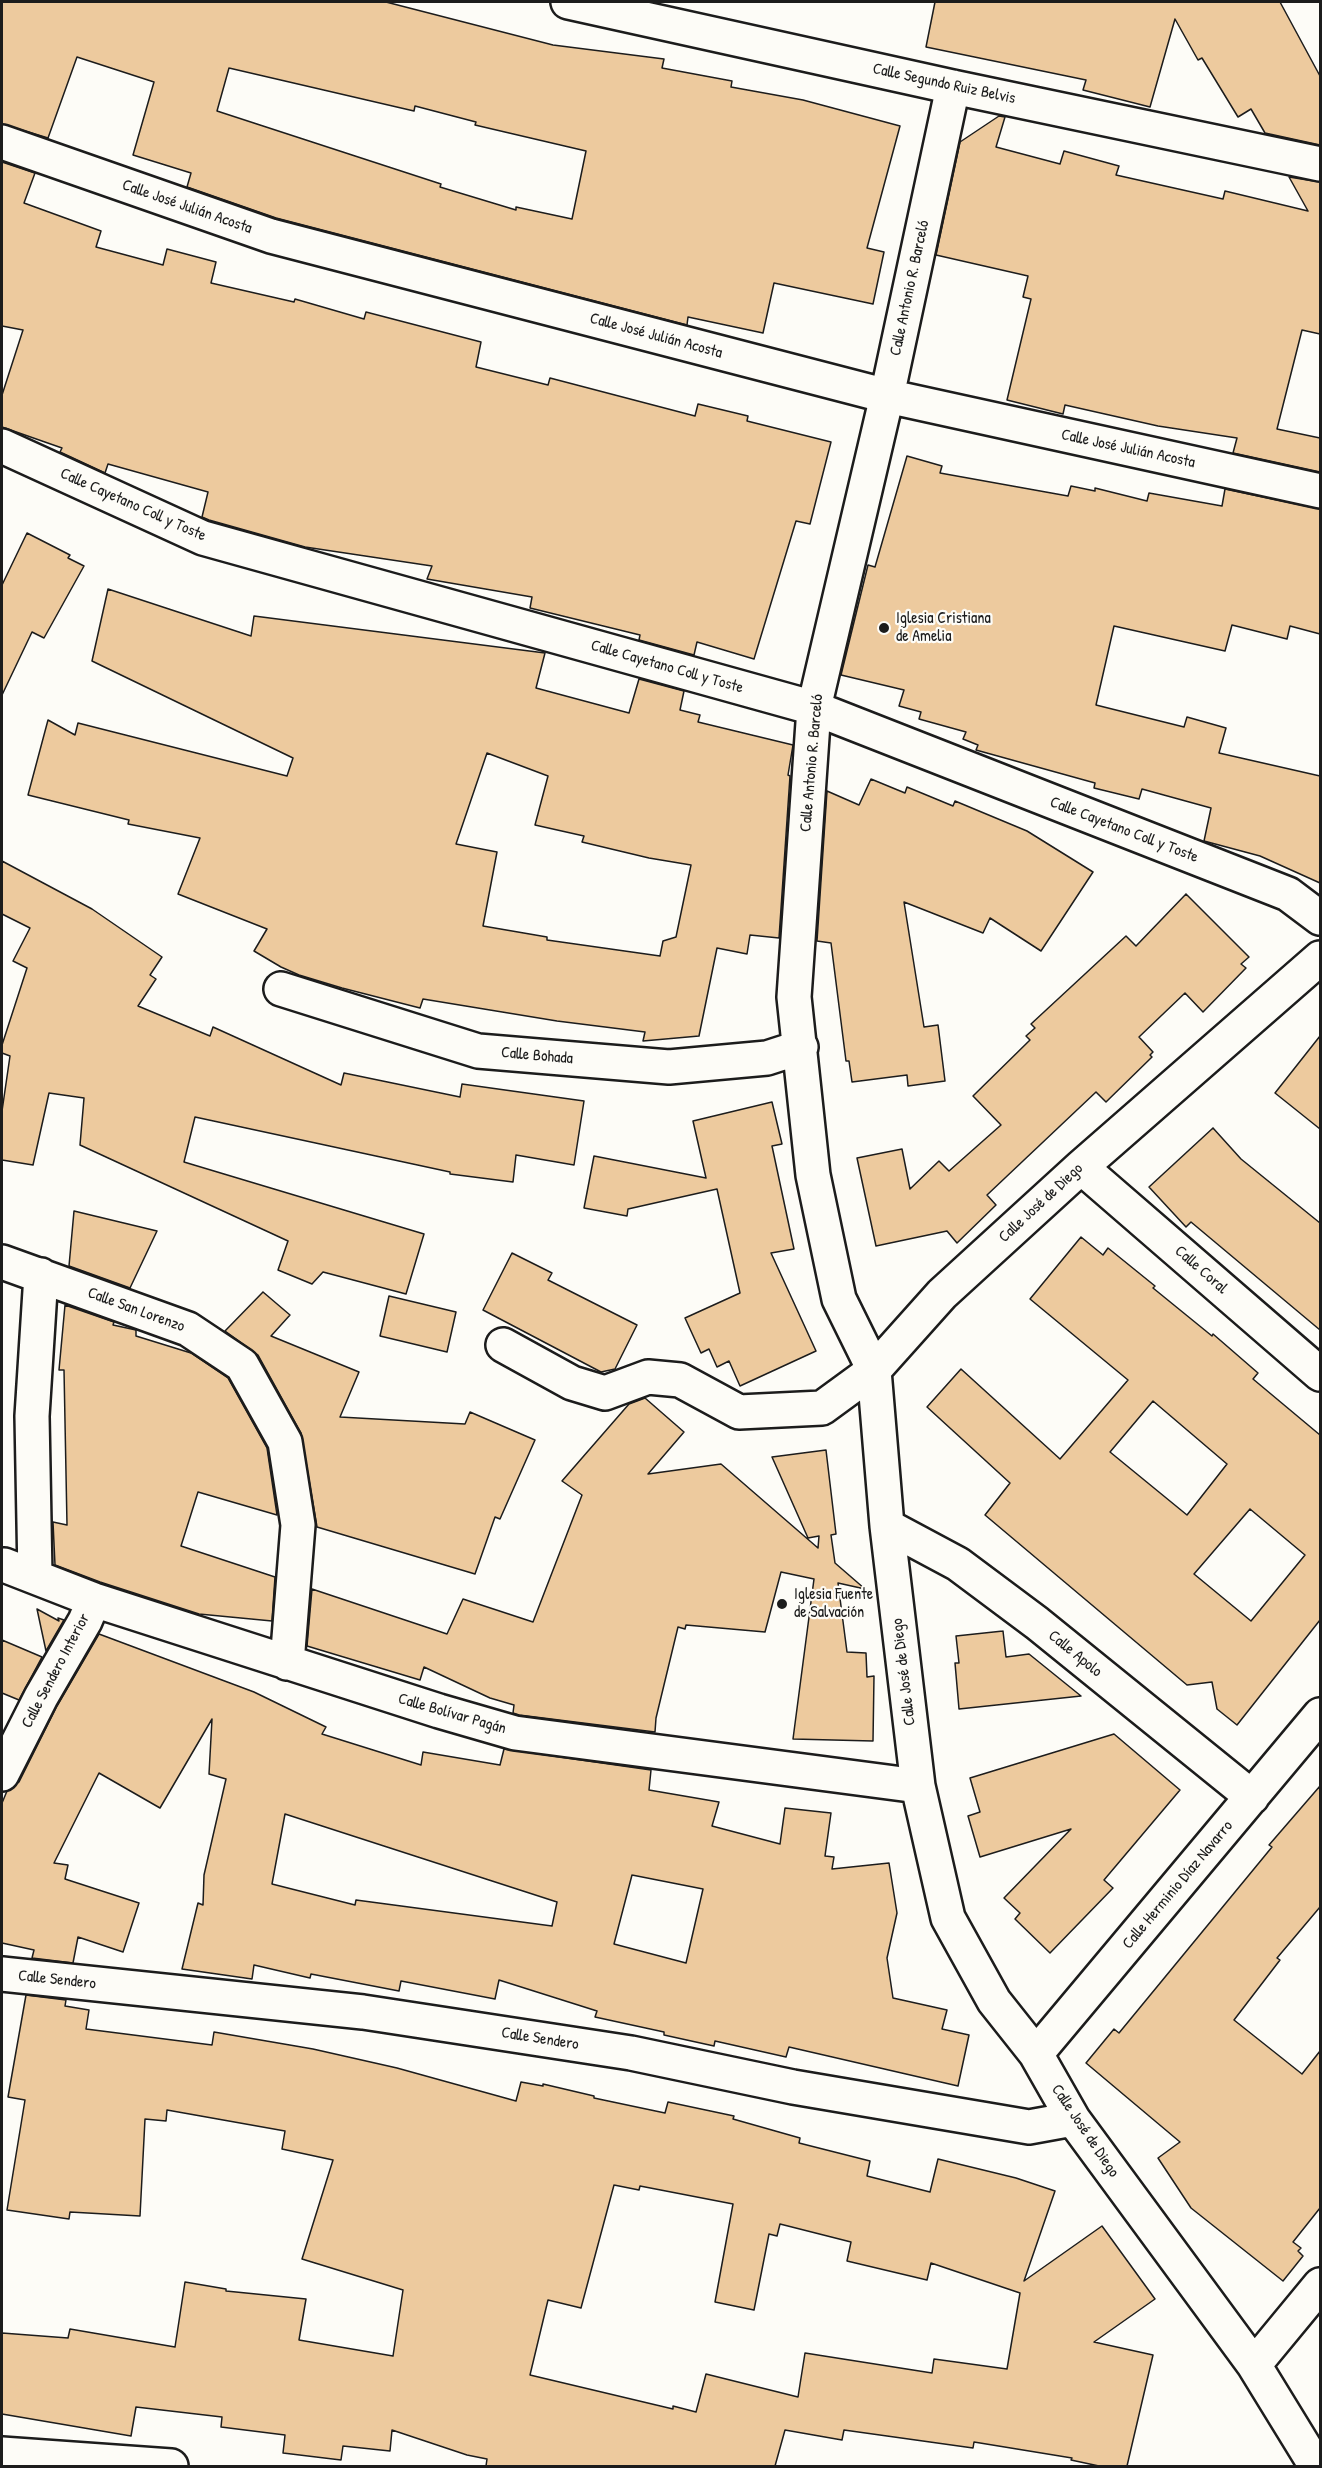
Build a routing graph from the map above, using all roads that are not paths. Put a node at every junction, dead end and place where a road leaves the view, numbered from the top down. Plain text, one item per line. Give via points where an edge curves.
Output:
1 (568, 2) edge
2 (953, 87) junction
3 (2, 142) edge
4 (1320, 164) edge
5 (887, 396) junction
6 (2, 446) edge
7 (1320, 491) edge
8 (814, 708) junction
9 (1320, 918) edge
10 (1320, 958) edge
11 (281, 989) dead end
12 (801, 1047) junction
13 (1080, 1167) junction
14 (2, 1262) edge
15 (40, 1275) junction
16 (504, 1345) dead end
17 (874, 1370) junction
18 (1320, 1374) edge
19 (887, 1526) junction
20 (4, 1565) dead end
21 (35, 1576) junction
22 (94, 1600) junction
23 (287, 1663) junction
24 (1320, 1715) edge
25 (2, 1774) edge
26 (918, 1786) junction
27 (1252, 1797) junction
28 (2, 1974) edge
29 (1036, 2054) junction
30 (1073, 2120) junction
31 (1320, 2285) edge
32 (1254, 2365) junction
33 (2, 2454) edge
34 (171, 2466) edge
35 (1316, 2466) edge

1 - 2 street, Calle Segundo Ruiz Belvis
2 - 4 street, Calle Segundo Ruiz Belvis
2 - 5 street, Calle Antonio R. Barceló
3 - 5 street, Calle José Julián Acosta via 271,236
5 - 7 street, Calle José Julián Acosta
5 - 8 street, Calle Antonio R. Barceló
6 - 8 street, Calle Cayetano Coll y Toste via 203,538
8 - 9 street, Calle Cayetano Coll y Toste via 1288,894
8 - 12 street, Calle Antonio R. Barceló via 794,997
10 - 13 street, Calle José de Diego
11 - 12 street, Calle Bohada via 478,1051 669,1067 767,1058
12 - 17 street, Calle Antonio R. Barceló via 813,1175 839,1299
13 - 17 street, Calle José de Diego via 942,1294
13 - 18 street, Calle Coral
14 - 15 street, Calle San Lorenzo
15 - 21 street via 32,1416
15 - 23 street, Calle San Lorenzo via 189,1329 242,1365 285,1442 298,1525
16 - 17 street via 572,1383 594,1390 606,1393 648,1377 680,1380 739,1412 822,1408
17 - 19 street, Calle José de Diego
19 - 26 street, Calle José de Diego
19 - 27 street, Calle Apolo via 958,1564
20 - 21 street, Calle Bolívar Pagán
21 - 22 street, Calle Bolívar Pagán
22 - 23 street, Calle Bolívar Pagán
22 - 25 street, Calle Sendero Interior
23 - 26 street, Calle Bolívar Pagán via 515,1732
24 - 27 street, Calle Herminio Díaz Navarro
26 - 29 street, Calle José de Diego via 948,1918 994,2001
27 - 29 street, Calle Herminio Díaz Navarro
28 - 30 street, Calle Sendero via 363,2012 631,2053 793,2087 1029,2127
29 - 30 street, Calle José de Diego
30 - 32 street, Calle José de Diego
31 - 32 street
32 - 35 street, Calle José de Diego
33 - 34 street

